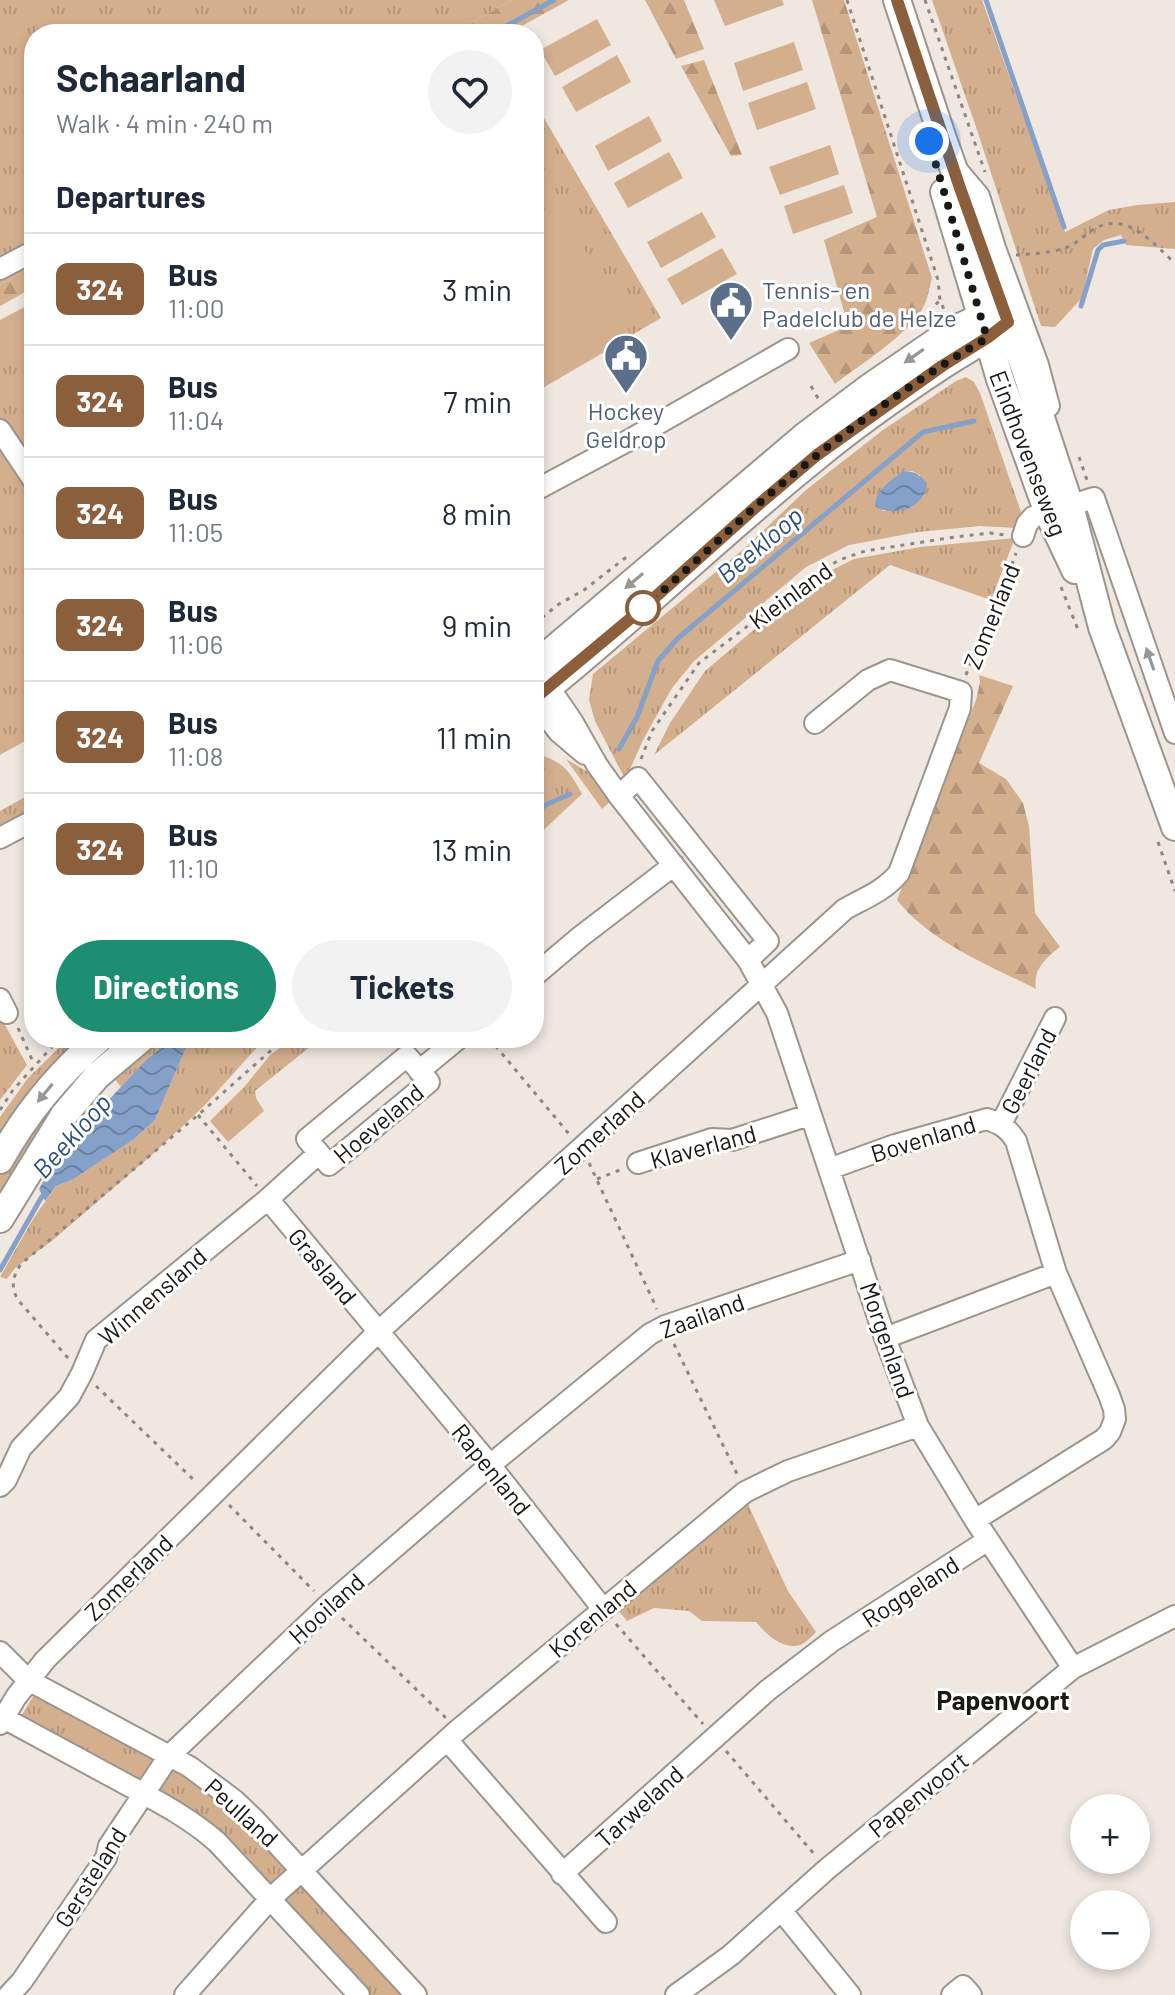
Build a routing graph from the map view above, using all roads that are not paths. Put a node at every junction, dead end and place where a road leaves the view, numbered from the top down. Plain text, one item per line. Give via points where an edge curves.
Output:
1 (879, 0) edge
2 (897, 0) edge
3 (951, 163) junction
4 (24, 256) edge
5 (0, 269) edge
6 (1008, 322) junction
7 (984, 328) junction
8 (788, 349) dead end
9 (0, 430) edge
10 (24, 466) edge
11 (1059, 473) junction
12 (544, 486) edge
13 (1071, 506) junction
14 (1023, 536) road end
15 (544, 678) edge
16 (544, 691) edge
17 (815, 723) dead end
18 (1175, 733) edge
19 (619, 796) junction
20 (24, 825) edge
21 (1175, 827) edge
22 (0, 838) edge
23 (674, 865) junction
24 (748, 960) junction
25 (544, 968) edge
26 (762, 984) junction
27 (1055, 1018) dead end
28 (88, 1048) edge
29 (130, 1048) edge
30 (447, 1048) edge
31 (419, 1071) junction
32 (809, 1115) junction
33 (1001, 1124) junction
34 (319, 1153) junction
35 (0, 1160) edge
36 (638, 1163) road end
37 (829, 1169) junction
38 (268, 1199) junction
39 (0, 1219) edge
40 (860, 1260) junction
41 (1056, 1273) junction
42 (378, 1332) junction
43 (885, 1338) junction
44 (918, 1426) junction
45 (490, 1465) junction
46 (0, 1486) edge
47 (975, 1520) junction
48 (988, 1540) junction
49 (603, 1609) junction
50 (1175, 1616) edge
51 (0, 1652) edge
52 (1073, 1668) junction
53 (28, 1680) junction
54 (1, 1719) edge
55 (453, 1735) junction
56 (715, 1738) joint
57 (169, 1756) junction
58 (144, 1793) junction
59 (302, 1870) junction
60 (562, 1874) junction
61 (270, 1899) junction
62 (781, 1910) junction
63 (606, 1922) dead end
64 (9, 1995) edge
65 (185, 1995) edge
66 (359, 1995) edge
67 (416, 1995) edge
68 (676, 1995) edge
69 (850, 1995) edge
70 (952, 1995) edge
71 (971, 1995) edge

1 - 7 main road, Eindhovenseweg via 929,141
2 - 3 main road, Eindhovenseweg
3 - 6 main road, Eindhovenseweg
3 - 11 street, Eindhovenseweg via 979,196 1042,378 1058,441
4 - 5 street
6 - 7 main road
6 - 11 main road, Eindhovenseweg
7 - 13 main road, Eindhovenseweg
7 - 15 main road via 953,330 805,436
8 - 12 street
9 - 10 street
11 - 13 main road, Eindhovenseweg
13 - 14 street, Zomerland via 1033,517
18 -> 13 street, Eindhovenseweg
13 - 21 main road, Eindhovenseweg via 1102,627
16 - 19 street, Morgenland via 572,721
17 - 26 street, Zomerland via 868,680 890,670 961,692 960,708 899,873 882,891 845,909
19 - 23 street, Morgenland
19 - 24 street via 638,778 768,941
20 - 22 street
23 - 24 street, Morgenland
23 - 25 street
24 - 26 street, Morgenland
26 - 32 street, Morgenland via 777,1013
26 - 42 street, Zomerland
27 - 33 street, Geerland
28 -> 35 main road via 44,1093
29 - 39 main road via 64,1115
30 - 31 street, Hoeveland
31 - 34 street, Hoeveland via 429,1082 340,1156 329,1165
31 - 34 street, Hoeveland via 407,1056 307,1139
32 - 36 street, Klaverland
32 - 37 street, Morgenland
33 - 37 street, Bovenland via 987,1119
33 - 41 street, Bovenland via 1016,1141
34 - 38 street, Hoeveland
37 - 40 street, Morgenland
38 - 42 street, Grasland
38 - 46 street, Winnensland via 96,1340 69,1397 21,1448
40 - 43 street, Morgenland
40 - 45 street, Zaailand via 650,1334
41 - 43 street
41 - 47 street, Bovenland via 1115,1419 1104,1439
42 - 45 street, Rapenland
42 - 53 street, Zomerland
43 - 44 street, Morgenland
44 - 47 street, Morgenland
44 - 49 street, Korenland via 788,1471 745,1492
45 - 49 street, Rapenland
45 - 57 street, Hooiland via 328,1605
47 - 48 street, Morgenland
48 - 52 street, Morgenland
48 - 56 street, Roggeland via 832,1641
49 - 55 street, Korenland
50 - 52 street, Papenvoort
51 - 53 street
52 - 62 street, Papenvoort
53 - 54 street, Zomerland
53 - 57 street, Peulland
54 - 58 street, Peulland
55 - 59 street, Korenland
55 - 60 street
56 - 60 street, Tarweland
57 - 58 street, Gersteland
57 - 59 street, Peulland via 234,1800
58 - 61 street, Peulland via 203,1829
58 - 64 street, Gersteland via 106,1858
59 - 61 street, Korenland
59 - 67 street, Peulland
60 - 63 street
61 - 65 street, Korenland
61 - 66 street, Peulland
62 - 68 street, Papenvoort
62 - 69 street
70 - 71 street via 963,1986

